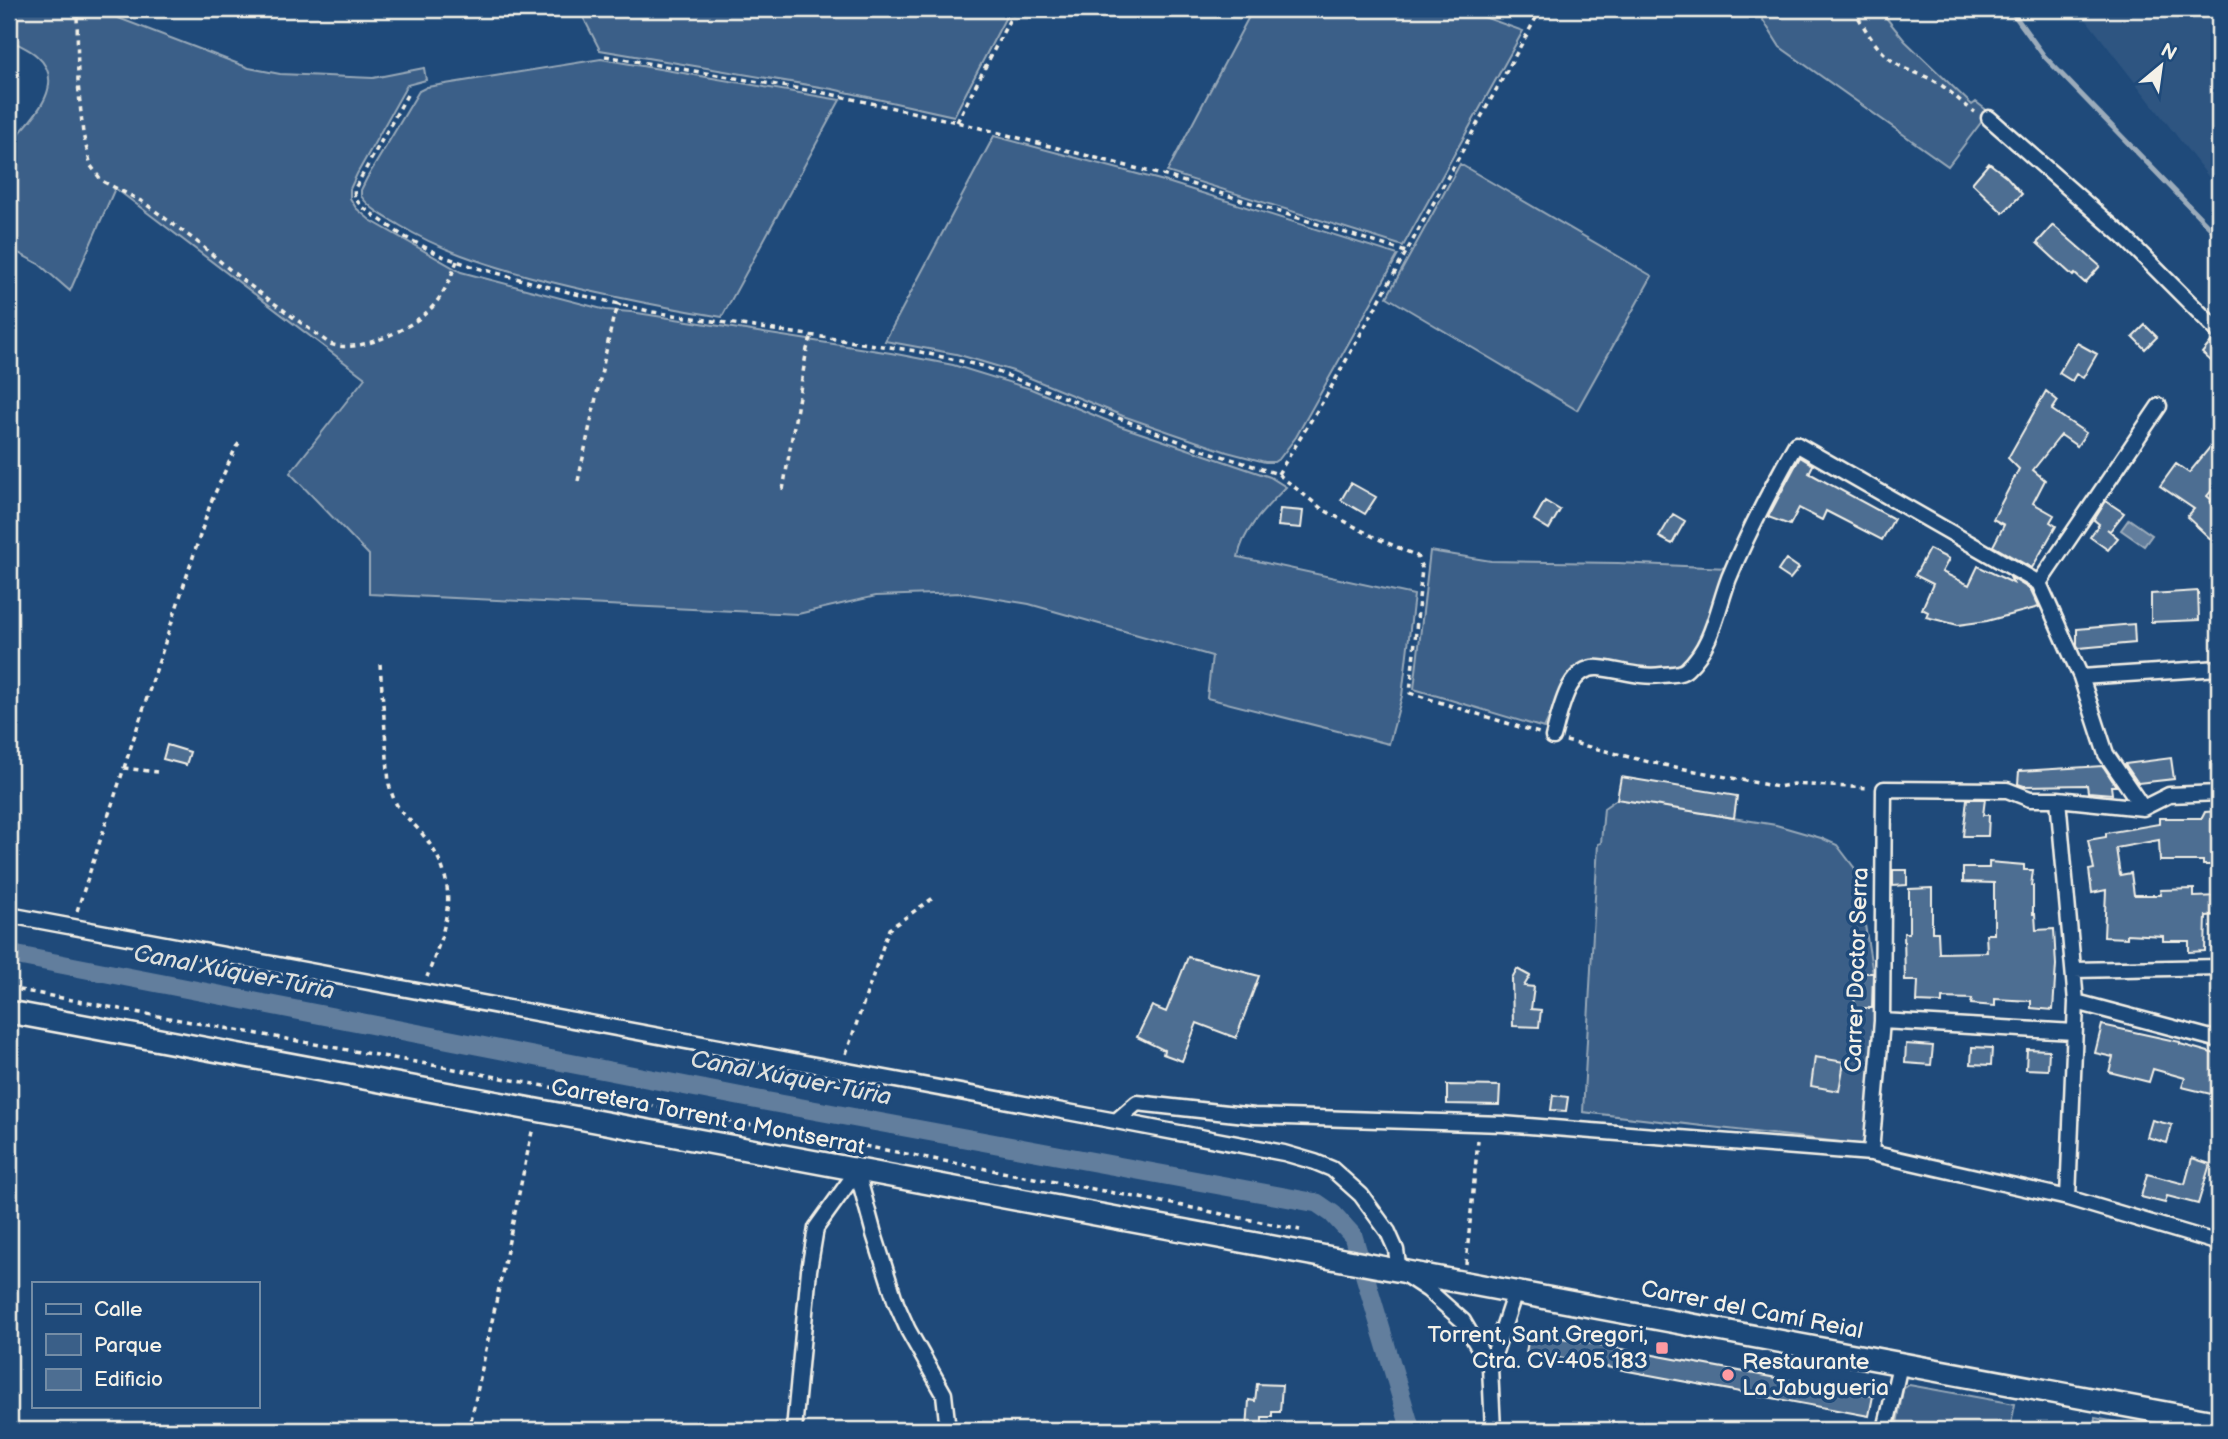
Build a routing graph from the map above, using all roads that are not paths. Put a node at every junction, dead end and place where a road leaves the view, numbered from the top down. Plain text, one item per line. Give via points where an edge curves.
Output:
1 (1989, 118) road end
2 (2219, 332) edge
3 (2159, 406) dead end
4 (2039, 583) junction
5 (2219, 668) edge
6 (2081, 677) junction
7 (1553, 737) road end
8 (2219, 793) edge
9 (2058, 799) junction
10 (2143, 808) junction
11 (9, 915) edge
12 (2219, 967) edge
13 (2074, 970) junction
14 (2076, 1002) junction
15 (9, 1012) edge
16 (1882, 1021) junction
17 (2074, 1032) junction
18 (2219, 1040) edge
19 (1116, 1121) junction
20 (1871, 1153) junction
21 (857, 1171) junction
22 (2068, 1198) junction
23 (2219, 1243) edge
24 (1394, 1270) junction
25 (1515, 1292) junction
26 (1900, 1364) junction
27 (1490, 1367) junction
28 (2219, 1423) edge
29 (794, 1430) edge
30 (948, 1430) edge
31 (1493, 1430) edge
32 (1885, 1430) edge

1 - 2 street via 2123,236
3 - 4 street
4 - 6 street
4 - 7 street via 1796,444 1765,498 1698,658 1684,672 1672,674 1647,677 1596,667 1580,673 1566,694
5 - 6 street
6 - 10 street via 2106,754
8 - 10 street via 2168,795
9 - 10 street
9 - 13 street
9 - 16 street, Carrer Doctor Serra via 2030,799 2007,790 1884,789
11 - 19 street
12 - 13 street
13 - 14 street
14 - 17 street
14 - 18 street
15 - 21 main road, Carretera Torrent a Montserrat
16 - 17 street
16 - 20 street, Carrer Doctor Serra
17 - 22 street
19 - 20 street via 1137,1103 1254,1116 1479,1124
19 - 24 street via 1284,1153 1332,1170 1361,1195 1388,1232 1396,1250
20 - 22 street
21 - 24 main road, Carretera Torrent a Montserrat
21 - 29 street via 816,1228
21 - 30 street via 896,1303 944,1394
22 - 23 street
24 - 25 main road, Carrer del Camí Reial
24 - 27 street via 1428,1290 1464,1321
25 - 26 main road, Carrer del Camí Reial
25 - 27 street
26 - 28 main road, Carrer del Camí Reial
26 - 32 street
27 - 31 street

